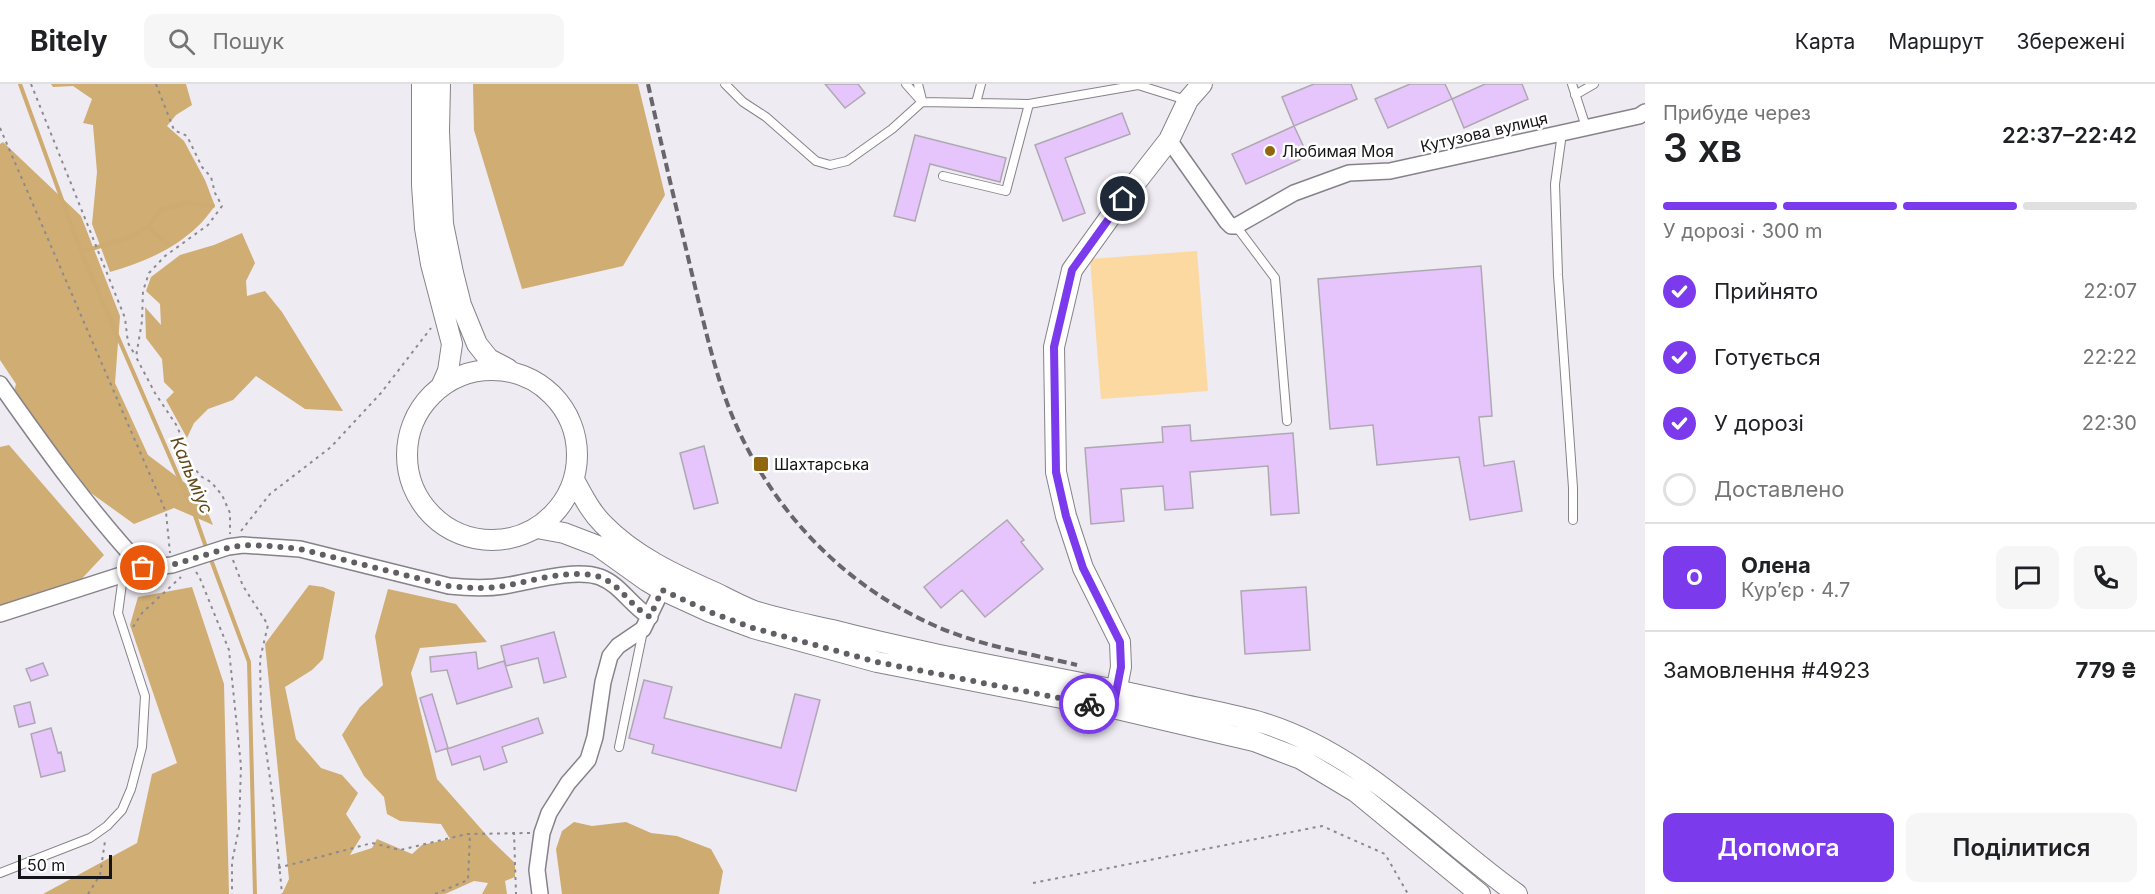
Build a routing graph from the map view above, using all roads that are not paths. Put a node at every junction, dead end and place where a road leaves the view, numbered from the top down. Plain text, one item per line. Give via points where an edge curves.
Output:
1 (422, 84) edge
2 (440, 84) edge
3 (725, 84) edge
4 (906, 84) edge
5 (918, 84) edge
6 (981, 84) edge
7 (1202, 84) edge
8 (1572, 84) edge
9 (1594, 84) edge
10 (1138, 85) edge
11 (1575, 95) junction
12 (1188, 100) junction
13 (922, 102) junction
14 (976, 103) junction
15 (1029, 104) junction
16 (1645, 112) edge
17 (1586, 128) junction
18 (1562, 133) junction
19 (1169, 140) junction
20 (943, 176) dead end
21 (1236, 226) junction
22 (530, 378) junction
23 (0, 384) edge
24 (441, 387) junction
25 (1287, 421) dead end
26 (574, 480) junction
27 (1574, 520) dead end
28 (537, 528) junction
29 (143, 568) junction
30 (123, 576) junction
31 (666, 581) junction
32 (0, 614) edge
33 (646, 623) junction
34 (1115, 699) junction
35 (619, 747) dead end
36 (0, 873) edge
37 (540, 894) edge
38 (1480, 894) edge
39 (1517, 894) edge

1 - 24 main road via 425,228 452,344 452,358
2 - 22 main road via 443,224 461,305 483,352 499,366
3 - 13 lane via 816,160 830,165 847,161
4 - 13 lane
5 - 13 lane
6 - 14 lane
7 - 12 main road
8 - 11 lane
9 - 11 lane
10 - 12 lane
10 - 15 lane
11 - 17 lane
12 - 19 main road
13 - 14 lane
14 - 15 lane
15 - 20 lane via 1006,191
16 - 17 street, Кутузова вулиця
17 - 18 street, Кутузова вулиця
18 - 21 street, Кутузова вулиця via 1390,171 1349,173 1294,193
18 - 27 lane via 1555,195
19 - 21 street via 1227,222
19 - 34 main road via 1072,270 1054,347 1056,472 1083,568 1120,642 1121,667
21 - 25 lane via 1275,278
22 - 24 main road via 484,370 468,373
22 - 26 main road via 550,392 565,410 575,432 578,456
23 - 29 street via 96,516
24 - 28 main road via 412,424 407,447 408,471 415,493 429,513 447,528 468,537 492,541
26 - 28 main road via 560,507
26 - 31 main road via 603,524
28 - 31 main road via 598,546 647,581
29 - 30 street
29 - 33 street via 243,545 300,549 465,588 574,575 598,576 614,584
30 - 32 street
30 - 36 lane via 118,613 145,696 142,747 131,789 122,810 90,838
31 - 33 street
31 - 34 main road via 754,610
33 - 35 lane
33 - 37 street via 610,656 588,759 549,813 542,833 537,870
34 - 38 main road via 1301,759 1356,792
34 - 39 main road via 1264,723 1313,744 1393,795

